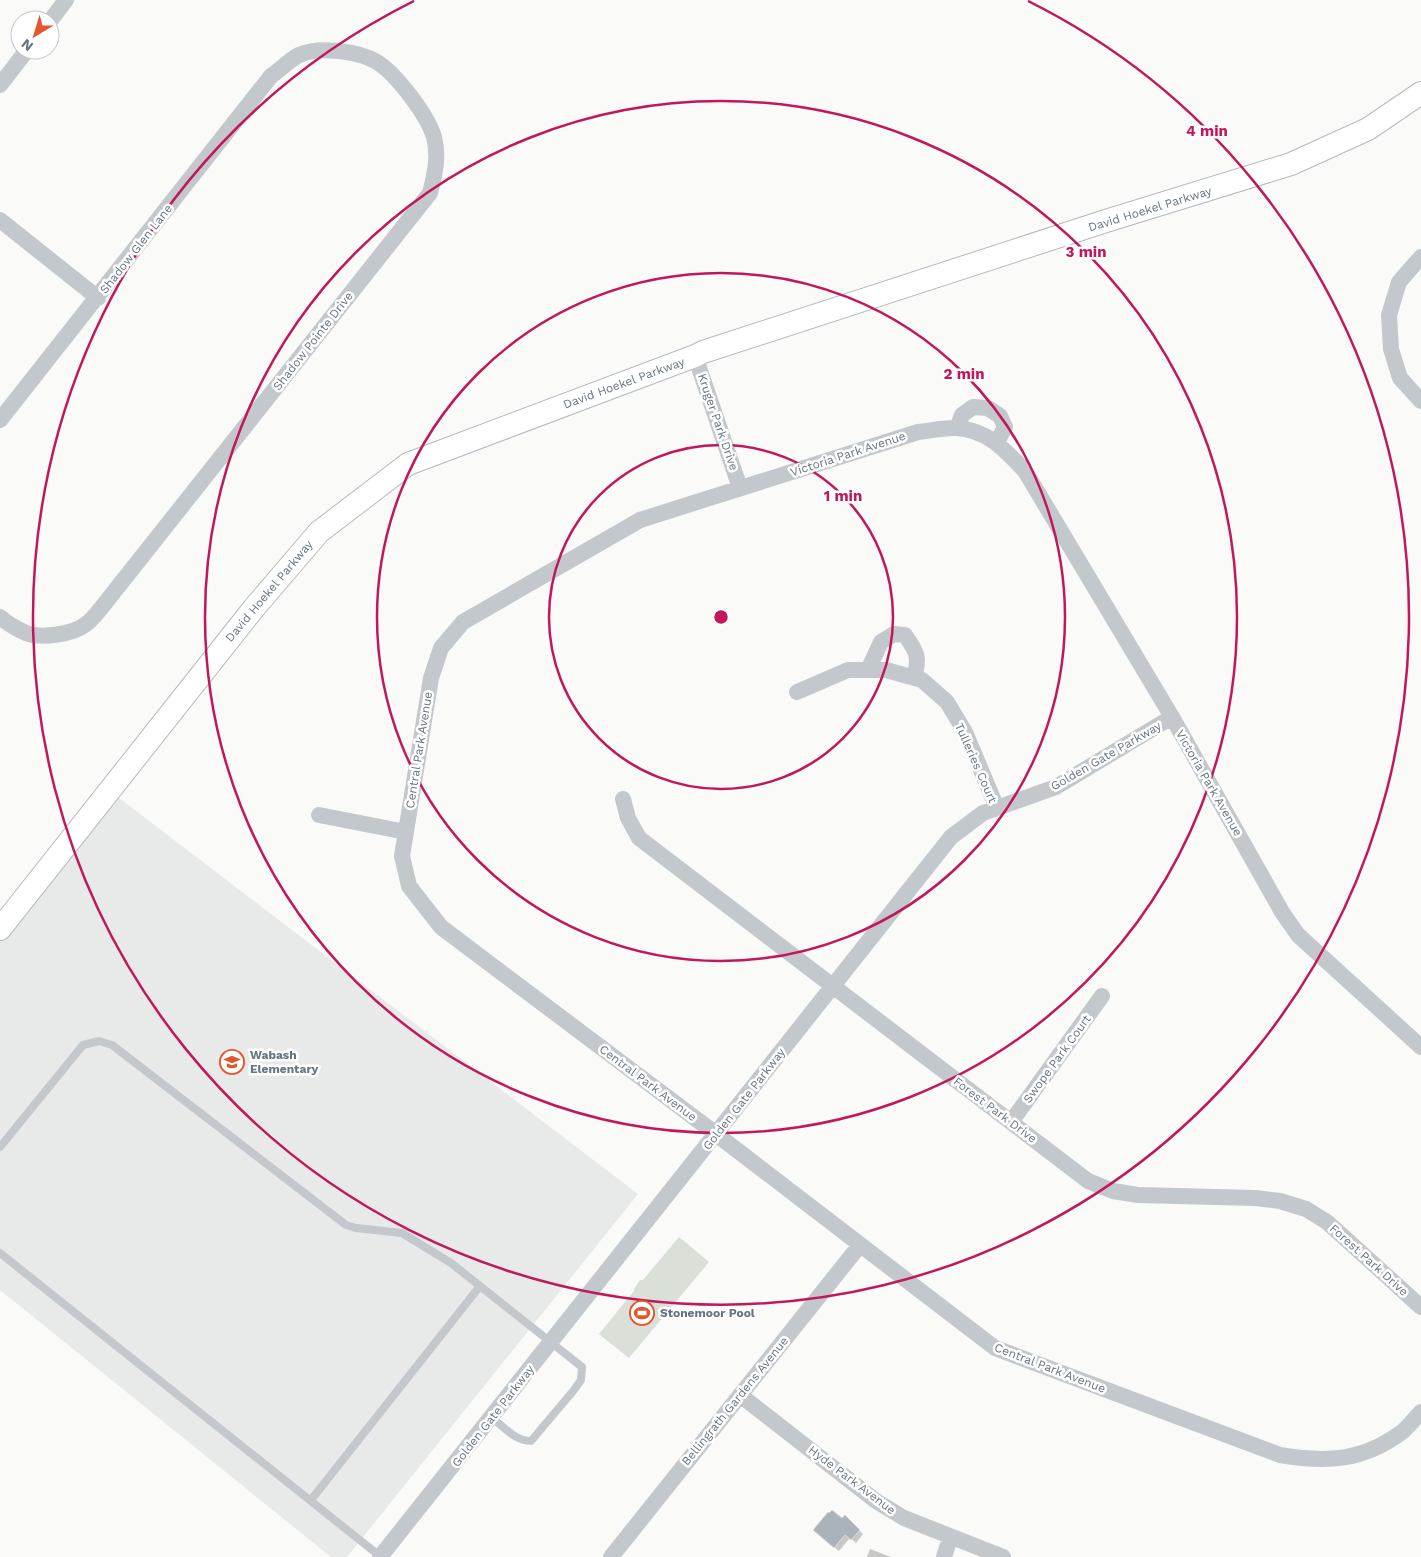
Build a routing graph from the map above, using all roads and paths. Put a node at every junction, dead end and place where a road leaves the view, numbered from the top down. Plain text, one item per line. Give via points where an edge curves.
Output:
1 (66, 0) edge
2 (58, 10) edge
3 (19, 60) edge
4 (271, 76) joint
5 (0, 85) edge
6 (1421, 93) edge
7 (0, 220) edge
8 (1421, 257) edge
9 (98, 298) junction
10 (695, 356) junction
11 (1421, 401) edge
12 (0, 420) edge
13 (957, 428) junction
14 (997, 442) junction
15 (740, 488) junction
16 (0, 617) edge
17 (868, 670) junction
18 (914, 678) junction
19 (797, 692) dead end
20 (1172, 717) junction
21 (622, 799) dead end
22 (997, 808) junction
23 (319, 815) dead end
24 (406, 832) junction
25 (0, 929) edge
26 (833, 986) junction
27 (1102, 996) dead end
28 (1421, 1047) edge
29 (1011, 1122) junction
30 (716, 1134) junction
31 (0, 1147) edge
32 (860, 1245) junction
33 (0, 1254) edge
34 (480, 1286) junction
35 (1421, 1307) edge
36 (551, 1342) junction
37 (740, 1395) junction
38 (1421, 1412) edge
39 (491, 1418) junction
40 (311, 1500) junction
41 (950, 1538) junction
42 (381, 1557) edge
43 (611, 1557) edge
44 (944, 1557) edge
45 (1003, 1557) edge

1 - 2 street
3 - 5 street
4 - 9 street, Shadow Glen Lane
4 - 16 street, Shadow Pointe Drive via 299,55 324,50 356,54 376,62 401,84 420,109 434,137 437,166 430,193 86,625 68,633 28,634
6 - 10 main road, David Hoekel Parkway via 1368,129 1291,164 826,311
7 - 9 street
8 - 11 street via 1399,282 1389,315 1391,349 1400,378
9 - 12 street, Shadow Glen Lane
10 - 15 street, Kruger Park Drive
10 - 25 main road, David Hoekel Parkway via 408,464 319,532 254,608
13 - 14 street, Victoria Park Avenue via 982,433
13 - 14 street via 962,415 973,407 988,408 1000,416 1005,427
13 - 15 street, Victoria Park Avenue via 918,432
14 - 20 street, Victoria Park Avenue via 1025,472
15 - 24 street, Central Park Avenue via 640,520 463,622 441,648 431,678
17 - 18 street, Tulleries Court via 886,670
17 - 18 street via 881,642 894,634 905,635 918,662
17 - 19 street, Tulleries Court via 848,670
18 - 22 street, Tulleries Court via 922,680 947,702 965,732
20 - 22 street, Golden Gate Parkway via 1056,787
20 - 28 street, Victoria Park Avenue via 1298,935
21 - 26 street, Forest Park Drive via 639,838
22 - 26 street, Golden Gate Parkway via 983,813 951,837
23 - 24 street
24 - 30 street, Central Park Avenue via 402,856 409,886 441,927
26 - 29 street, Forest Park Drive
26 - 30 street, Golden Gate Parkway
27 - 29 street, Swope Park Court
29 - 35 street, Forest Park Drive via 1088,1181 1113,1191 1138,1195 1255,1198 1306,1209 1327,1222
30 - 32 street, Central Park Avenue
30 - 36 street, Golden Gate Parkway
31 - 34 lane via 83,1044 99,1041 112,1045 346,1225 402,1233
32 - 37 street, Bellingrath Gardens Avenue
32 - 38 street, Central Park Avenue via 995,1348 1280,1455 1332,1460 1367,1452 1403,1431
33 - 40 lane
34 - 36 lane
34 - 40 lane
36 - 39 street, Golden Gate Parkway
36 - 39 lane via 582,1367 581,1380 574,1390 531,1441 516,1438
37 - 41 street, Hyde Park Avenue via 876,1501 904,1518
37 - 43 street, Bellingrath Gardens Avenue
39 - 42 street, Golden Gate Parkway
40 - 42 lane
41 - 44 street
41 - 45 street, Hyde Park Avenue

